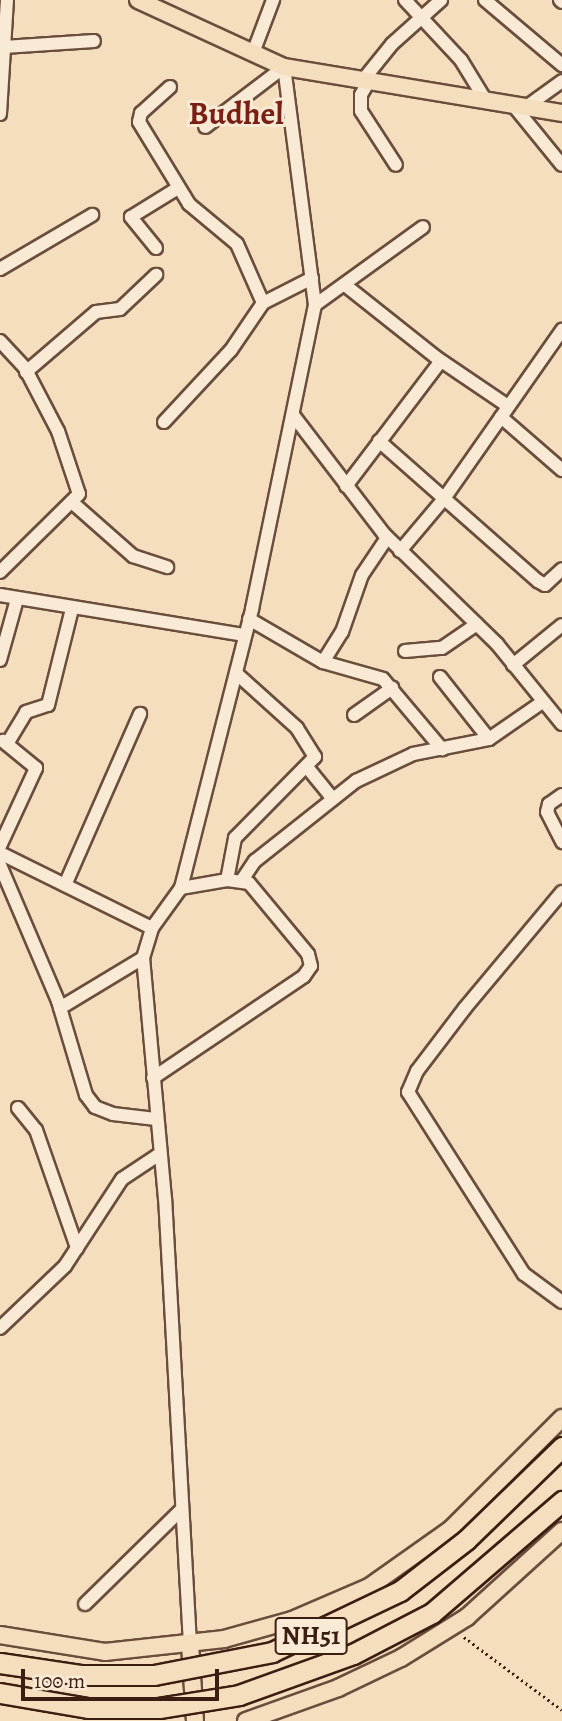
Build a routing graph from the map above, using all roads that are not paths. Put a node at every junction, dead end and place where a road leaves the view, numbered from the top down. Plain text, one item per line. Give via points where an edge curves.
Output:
1 (7, 0) edge
2 (138, 0) edge
3 (273, 0) edge
4 (405, 0) edge
5 (441, 0) edge
6 (485, 0) edge
7 (157, 4) edge
8 (422, 20) junction
9 (94, 41) dead end
10 (4, 47) junction
11 (253, 53) junction
12 (562, 65) edge
13 (284, 66) junction
14 (366, 80) junction
15 (562, 81) edge
16 (170, 87) dead end
17 (486, 101) junction
18 (519, 106) junction
19 (562, 113) edge
20 (0, 114) edge
21 (205, 127) dead end
22 (396, 165) dead end
23 (562, 165) edge
24 (178, 188) junction
25 (92, 215) dead end
26 (423, 228) dead end
27 (156, 248) dead end
28 (0, 269) edge
29 (156, 275) dead end
30 (312, 278) junction
31 (345, 285) junction
32 (262, 303) junction
33 (315, 305) junction
34 (562, 330) edge
35 (0, 341) edge
36 (551, 341) junction
37 (562, 352) edge
38 (441, 361) junction
39 (26, 372) junction
40 (505, 411) junction
41 (293, 415) junction
42 (163, 422) dead end
43 (379, 441) junction
44 (562, 470) edge
45 (346, 486) junction
46 (443, 500) junction
47 (74, 504) junction
48 (387, 538) junction
49 (400, 551) junction
50 (167, 567) dead end
51 (562, 569) edge
52 (0, 572) edge
53 (0, 595) edge
54 (18, 599) junction
55 (72, 609) junction
56 (249, 620) junction
57 (477, 624) junction
58 (562, 625) edge
59 (246, 635) junction
60 (405, 652) dead end
61 (0, 660) edge
62 (323, 662) junction
63 (513, 665) junction
64 (236, 673) junction
65 (440, 677) dead end
66 (392, 688) junction
67 (541, 704) junction
68 (140, 714) dead end
69 (354, 715) dead end
70 (562, 724) edge
71 (489, 739) junction
72 (3, 742) edge
73 (442, 749) junction
74 (307, 767) junction
75 (562, 795) edge
76 (333, 799) junction
77 (562, 842) edge
78 (0, 846) edge
79 (0, 853) edge
80 (0, 865) edge
81 (226, 880) junction
82 (242, 880) junction
83 (65, 885) junction
84 (181, 888) junction
85 (562, 892) edge
86 (152, 928) junction
87 (142, 958) junction
88 (60, 1008) junction
89 (153, 1077) junction
90 (18, 1108) dead end
91 (156, 1119) junction
92 (158, 1155) junction
93 (77, 1248) junction
94 (562, 1302) edge
95 (0, 1328) edge
96 (562, 1418) edge
97 (562, 1447) edge
98 (562, 1501) edge
99 (181, 1510) junction
100 (562, 1531) edge
101 (85, 1604) dead end
102 (0, 1635) edge
103 (190, 1644) junction
104 (0, 1663) edge
105 (0, 1693) edge
106 (195, 1721) edge
107 (246, 1721) edge

1 - 10 street
2 - 7 main road
3 - 11 street
4 - 8 street
5 - 8 street
6 - 12 street
7 - 11 main road
8 - 14 street via 399,37
8 - 17 street via 461,60
9 - 10 street
10 - 20 street
11 - 13 main road
13 - 14 main road
13 - 21 street
13 - 30 street
14 - 17 main road
14 - 22 street via 360,95 361,111
15 - 18 street
16 - 24 street via 141,113 139,122
17 - 18 main road
18 - 19 main road
18 - 23 street
24 - 27 street via 131,217
24 - 32 street via 189,204 237,244
25 - 28 street
26 - 31 street
29 - 39 street via 120,309 96,312
30 - 32 street
30 - 33 street
31 - 33 street
31 - 38 street
32 - 42 street via 231,350
33 - 41 street
34 - 36 street
35 - 39 street
36 - 37 street
36 - 40 street
38 - 40 street
38 - 43 street
39 - 47 street via 58,431 79,488
40 - 44 street
40 - 46 street
41 - 45 street
41 - 56 street
43 - 45 street
43 - 46 street
45 - 48 street
46 - 49 street
46 - 51 street via 545,586
47 - 50 street via 133,556
47 - 52 street
48 - 49 street
48 - 62 street via 362,575 342,632
49 - 57 street
53 - 54 street
54 - 55 street
54 - 61 street
55 - 59 street
55 - 72 street via 48,705 26,712
56 - 59 street
56 - 62 street
57 - 60 street via 442,648
57 - 63 street
58 - 63 street
59 - 64 street
62 - 66 street via 374,674
63 - 67 street
64 - 74 street via 311,744 315,757
64 - 84 street
65 - 71 street
66 - 69 street
66 - 73 street
67 - 70 street
67 - 71 street
68 - 83 street
71 - 73 street
72 - 78 street via 36,768
73 - 76 street via 385,765
74 - 76 street
74 - 81 street via 235,838
75 - 77 street via 549,804 547,812
76 - 82 street via 255,860
79 - 83 street
80 - 88 street
81 - 82 street
81 - 84 street
82 - 89 street via 300,943 311,965 304,976
83 - 86 street
84 - 86 street
85 - 94 street via 465,1008 417,1072 408,1092 524,1274
86 - 87 street
87 - 88 street
87 - 89 street
88 - 91 street via 91,1103 113,1114
89 - 91 street
90 - 93 street via 36,1130
91 - 92 street
92 - 93 street via 121,1180
92 - 99 street via 165,1199
93 - 95 street via 65,1266
96 - 103 main road via 451,1529 369,1587 292,1620
97 - 104 highway, NH51, bridge via 466,1540 400,1591 333,1627 272,1652 154,1675 80,1675
98 - 105 highway, NH51, bridge via 432,1613 353,1654 239,1695 159,1708 88,1708
99 - 101 street
99 - 103 street
100 - 107 main road via 537,1558 450,1627 338,1688
102 - 103 main road via 105,1652
103 - 106 main road

